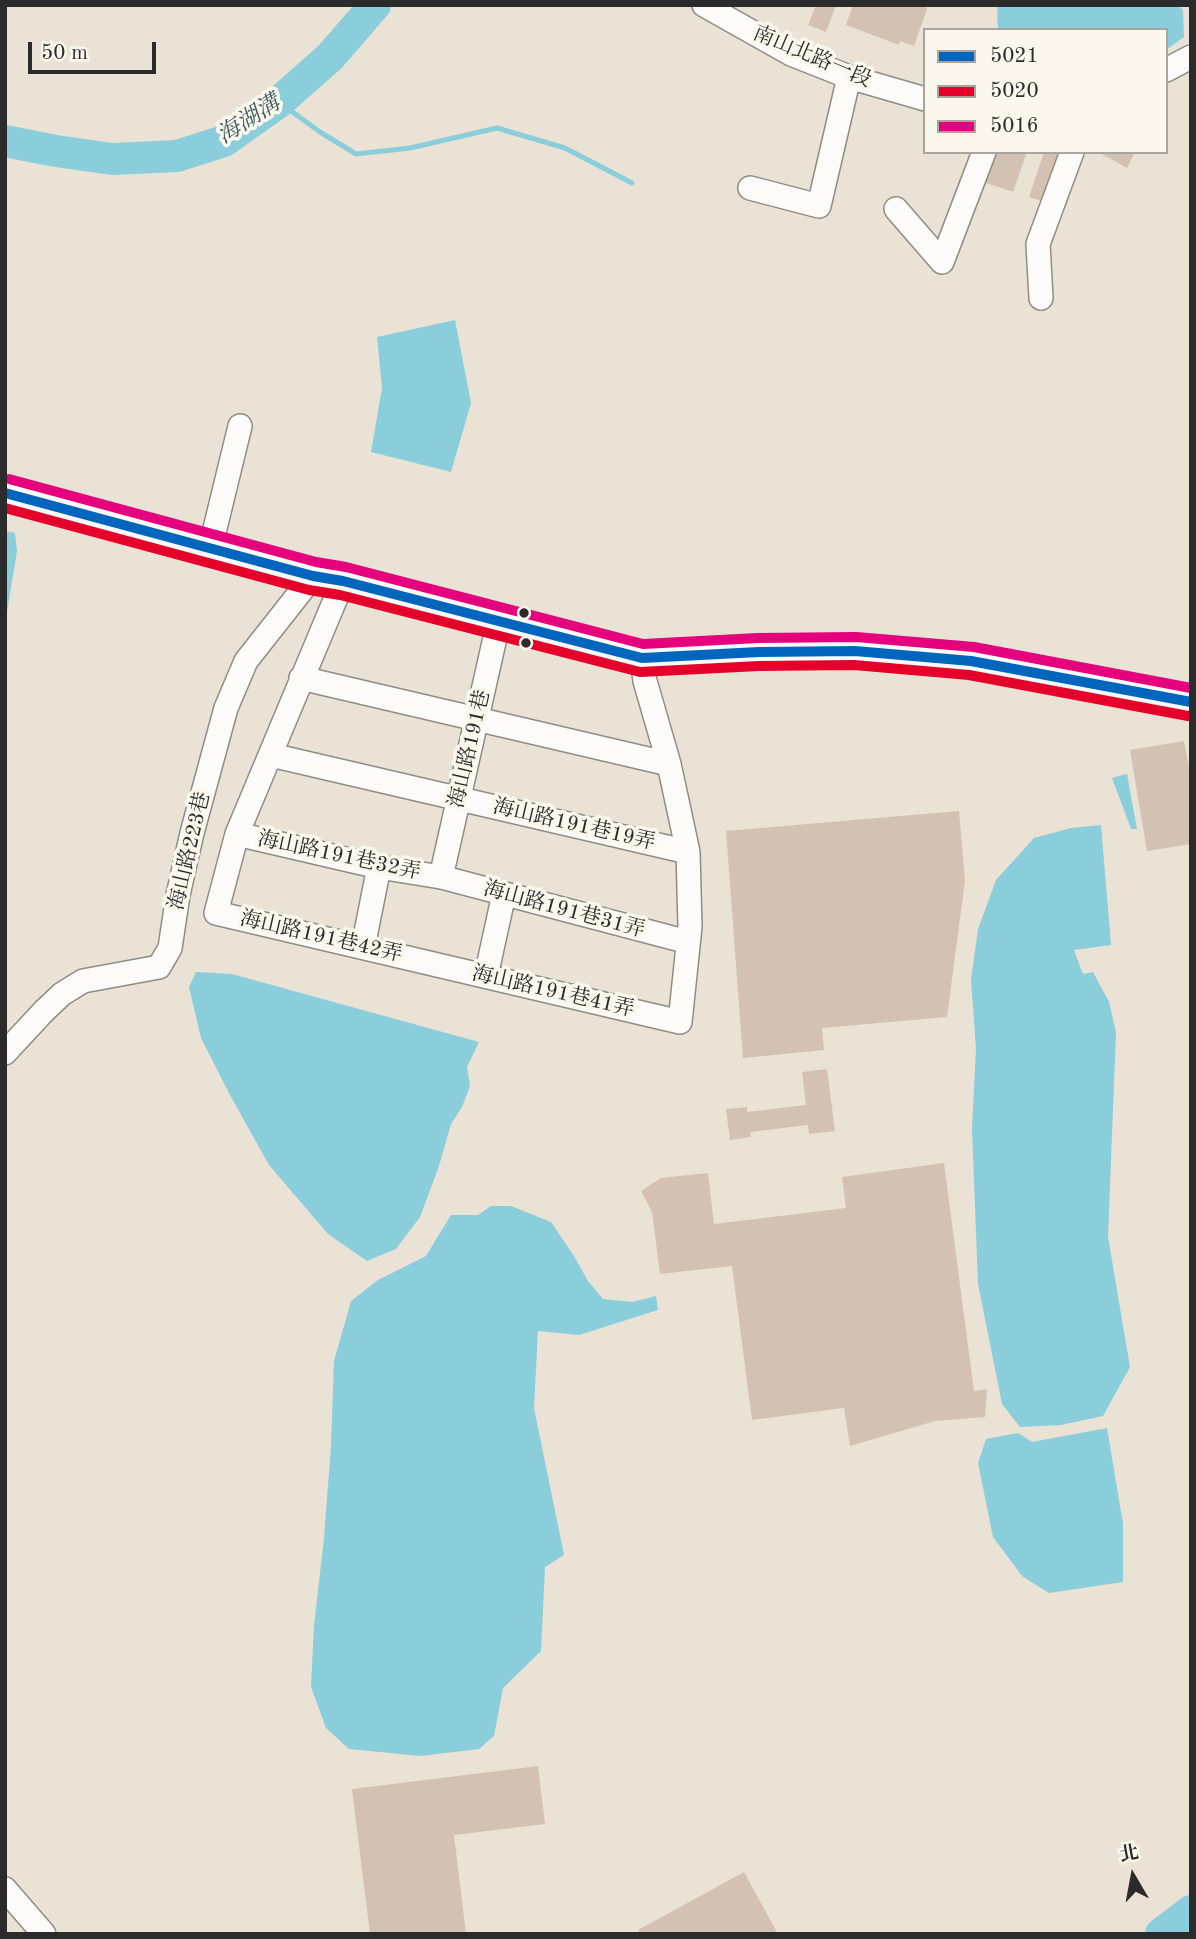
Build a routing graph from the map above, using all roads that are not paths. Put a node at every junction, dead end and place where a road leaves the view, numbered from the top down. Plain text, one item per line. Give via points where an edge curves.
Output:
1 (704, 5) edge
2 (1191, 57) edge
3 (1168, 70) edge
4 (849, 77) junction
5 (923, 98) edge
6 (983, 154) edge
7 (1071, 154) edge
8 (750, 188) dead end
9 (896, 209) dead end
10 (1041, 298) dead end
11 (240, 426) dead end
12 (5, 494) edge
13 (210, 549) junction
14 (313, 576) junction
15 (342, 581) junction
16 (499, 620) junction
17 (642, 657) junction
18 (302, 678) junction
19 (1191, 702) edge
20 (476, 719) junction
21 (271, 755) junction
22 (669, 764) junction
23 (459, 799) junction
24 (237, 834) junction
25 (688, 852) junction
26 (379, 867) junction
27 (441, 877) junction
28 (504, 894) junction
29 (688, 943) junction
30 (363, 947) junction
31 (426, 962) joint
32 (486, 976) junction
33 (5, 1053) edge
34 (5, 1889) edge
35 (44, 1934) edge

1 - 4 street, 南山北路一段 via 791,54
2 - 3 street
4 - 5 street, 南山北路一段
4 - 8 street via 819,206
6 - 9 street via 942,262
7 - 10 street via 1038,244
11 - 13 street
12 - 13 main road
13 - 14 main road
14 - 15 main road
14 - 33 street, 海山路223巷 via 246,661 226,708 184,870 170,948 159,967 83,981 44,1010
15 - 16 main road
15 - 18 street
16 - 17 main road
16 - 20 street, 海山路191巷
17 - 19 main road via 855,651 971,661
17 - 22 street
18 - 20 street
18 - 21 street
20 - 22 street
20 - 23 street, 海山路191巷
21 - 23 street, 海山路191巷19弄
21 - 24 street
22 - 25 street
23 - 25 street, 海山路191巷19弄
23 - 27 street, 海山路191巷
24 - 26 street, 海山路191巷32弄
24 - 30 street, 海山路191巷42弄 via 216,913
25 - 29 street
26 - 27 street, 海山路191巷32弄
26 - 30 street
27 - 28 street, 海山路191巷31弄
28 - 29 street, 海山路191巷31弄
28 - 32 street
29 - 32 street, 海山路191巷41弄 via 680,1021
30 - 31 street, 海山路191巷42弄
31 - 32 street, 海山路191巷41弄
34 - 35 street

